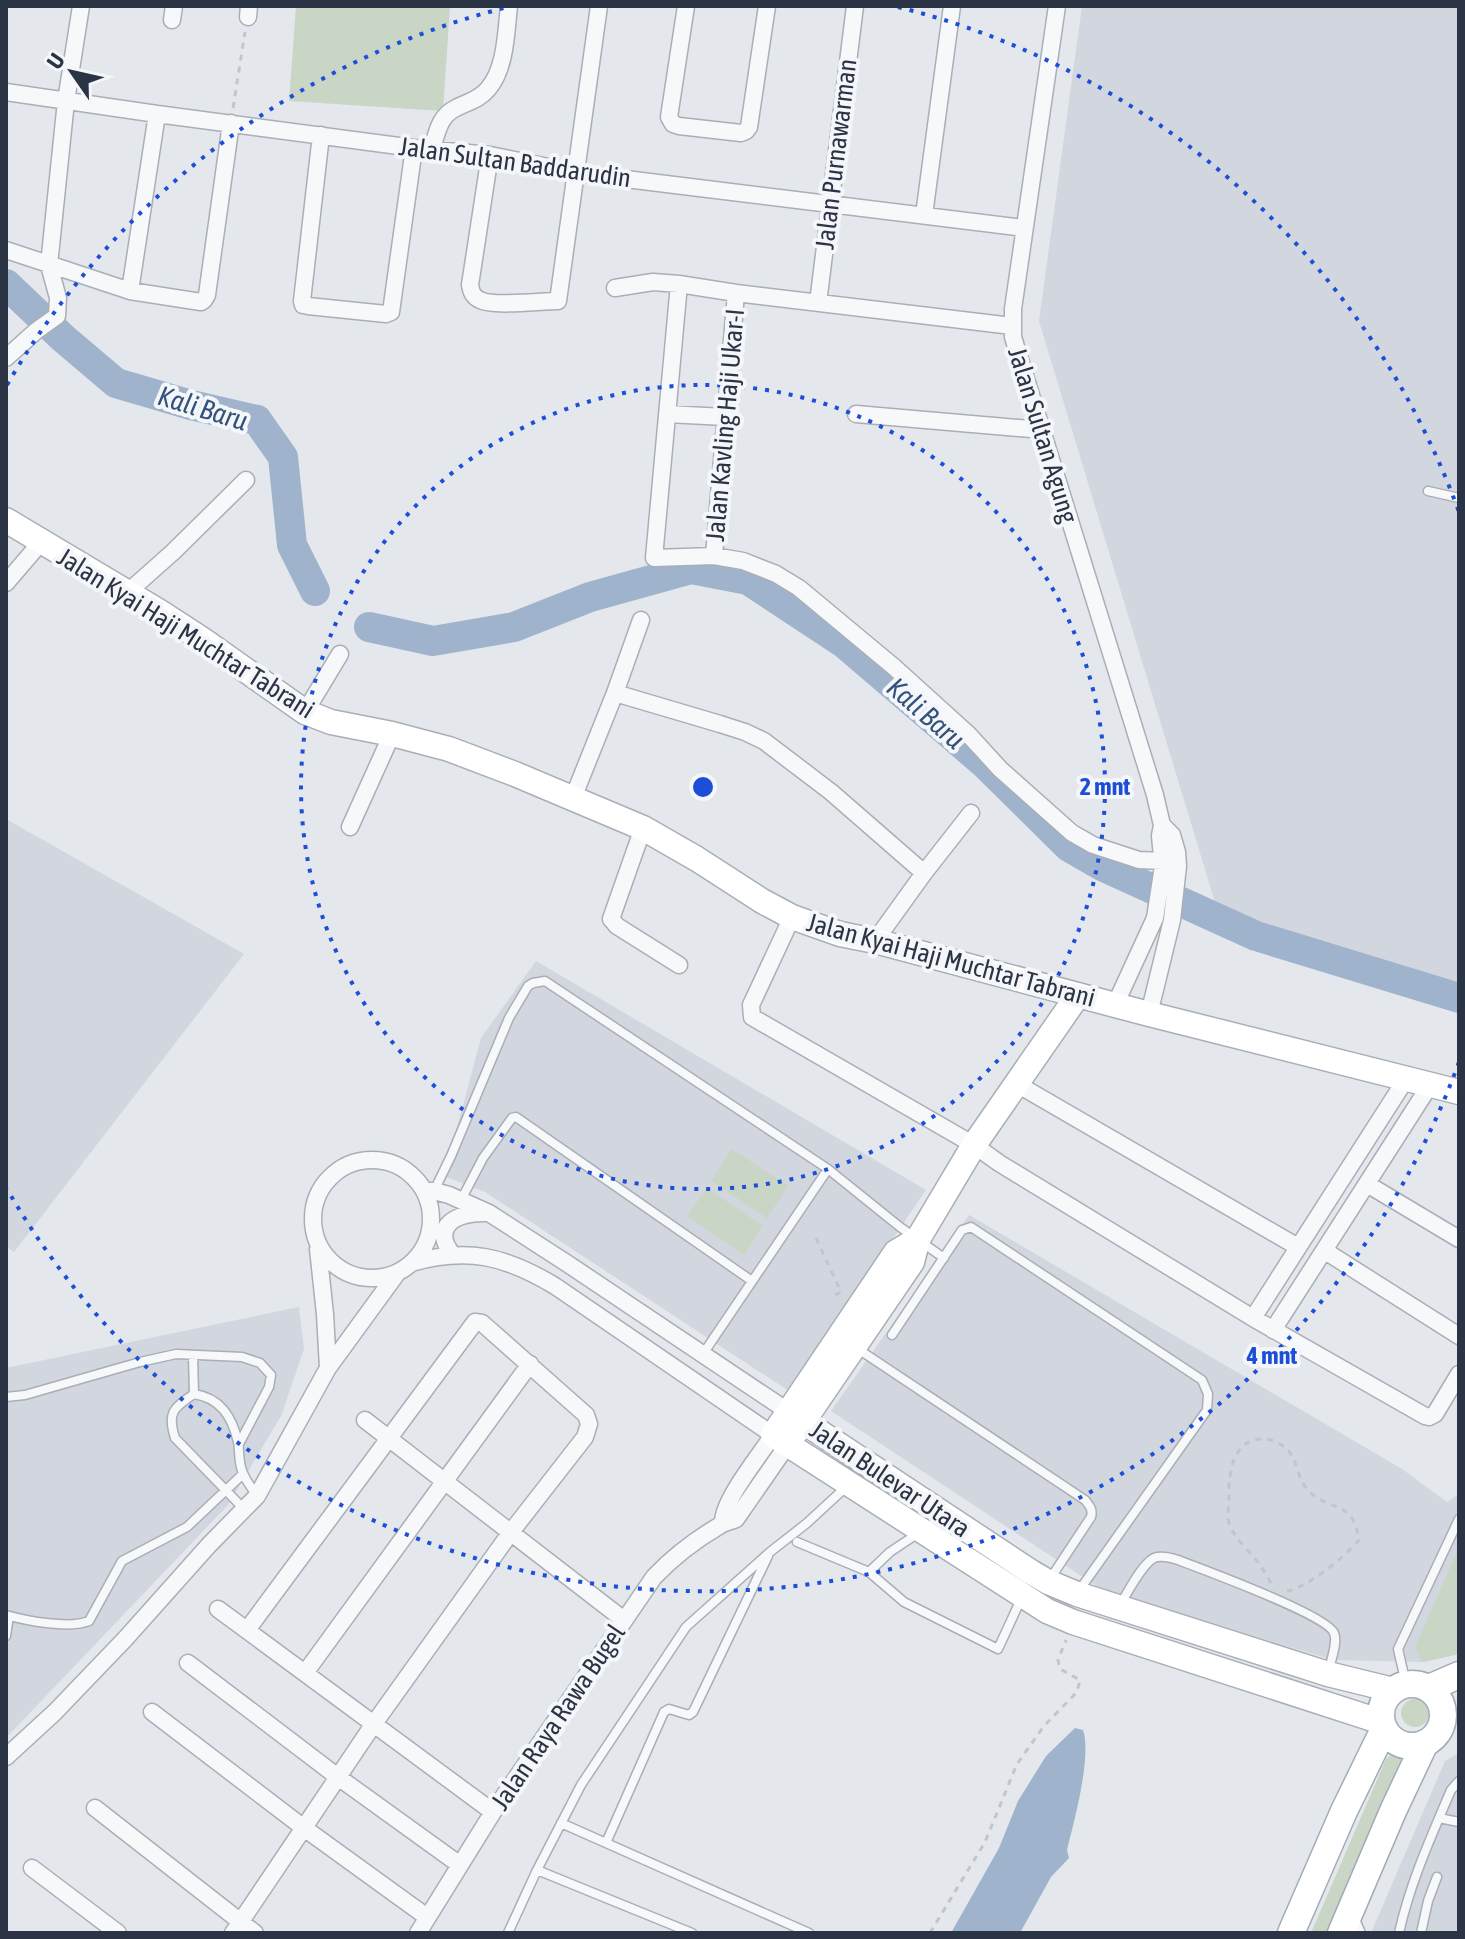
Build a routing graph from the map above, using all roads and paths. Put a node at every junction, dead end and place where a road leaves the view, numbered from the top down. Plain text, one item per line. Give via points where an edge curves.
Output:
1 (81, 6) edge
2 (509, 6) edge
3 (599, 6) edge
4 (686, 6) edge
5 (767, 6) edge
6 (855, 6) edge
7 (952, 6) edge
8 (1057, 6) edge
9 (248, 11) edge
10 (6, 92) edge
11 (66, 101) junction
12 (157, 114) junction
13 (231, 123) junction
14 (321, 135) junction
15 (414, 148) junction
16 (432, 149) junction
17 (490, 155) junction
18 (577, 173) junction
19 (830, 203) junction
20 (924, 215) junction
21 (1024, 228) junction
22 (6, 250) edge
23 (49, 265) junction
24 (679, 284) junction
25 (615, 288) dead end
26 (130, 291) junction
27 (736, 293) junction
28 (818, 303) junction
29 (1012, 326) junction
30 (6, 358) edge
31 (667, 414) junction
32 (856, 414) dead end
33 (725, 417) junction
34 (1042, 430) junction
35 (246, 480) dead end
36 (1428, 491) dead end
37 (1459, 498) edge
38 (6, 520) edge
39 (42, 541) junction
40 (714, 556) junction
41 (6, 583) edge
42 (128, 592) junction
43 (641, 620) dead end
44 (340, 654) dead end
45 (615, 693) junction
46 (305, 712) junction
47 (392, 734) junction
48 (573, 798) junction
49 (971, 813) dead end
50 (350, 827) dead end
51 (643, 828) junction
52 (1168, 864) junction
53 (924, 873) junction
54 (792, 917) junction
55 (1163, 919) junction
56 (875, 941) junction
57 (679, 965) dead end
58 (1078, 995) junction
59 (1115, 1005) junction
60 (1149, 1014) junction
61 (1406, 1079) junction
62 (1017, 1084) junction
63 (1430, 1085) junction
64 (1459, 1092) edge
65 (974, 1145) junction
66 (828, 1169) junction
67 (1367, 1184) junction
68 (429, 1191) junction
69 (461, 1200) junction
70 (489, 1213) junction
71 (816, 1238) dead end
72 (918, 1239) junction
73 (1459, 1239) edge
74 (317, 1244) junction
75 (1298, 1247) junction
76 (1325, 1251) junction
77 (453, 1255) junction
78 (944, 1258) junction
79 (405, 1268) junction
80 (752, 1281) junction
81 (833, 1296) dead end
82 (1253, 1318) junction
83 (1273, 1330) junction
84 (892, 1335) dead end
85 (1459, 1336) edge
86 (854, 1346) junction
87 (703, 1354) junction
88 (193, 1355) junction
89 (530, 1364) junction
90 (328, 1368) junction
91 (1459, 1374) edge
92 (194, 1394) junction
93 (6, 1397) edge
94 (796, 1416) junction
95 (365, 1420) dead end
96 (390, 1439) junction
97 (781, 1440) junction
98 (239, 1444) junction
99 (243, 1474) junction
100 (445, 1481) junction
101 (849, 1484) junction
102 (225, 1490) junction
103 (257, 1496) junction
104 (244, 1509) junction
105 (1459, 1519) edge
106 (920, 1531) junction
107 (511, 1532) junction
108 (797, 1542) dead end
109 (770, 1552) junction
110 (869, 1572) junction
111 (1048, 1582) junction
112 (1275, 1589) junction
113 (1077, 1594) junction
114 (1022, 1596) junction
115 (1275, 1600) junction
116 (1118, 1607) junction
117 (218, 1609) dead end
118 (8, 1615) edge
119 (624, 1620) junction
120 (1073, 1622) junction
121 (247, 1630) junction
122 (6, 1636) edge
123 (188, 1663) dead end
124 (305, 1673) junction
125 (1328, 1674) junction
126 (1459, 1675) edge
127 (1409, 1687) junction
128 (152, 1712) dead end
129 (373, 1725) junction
130 (1383, 1725) junction
131 (1441, 1735) edge
132 (6, 1757) edge
133 (338, 1777) junction
134 (1459, 1781) edge
135 (95, 1808) dead end
136 (493, 1812) junction
137 (1439, 1818) junction
138 (1459, 1822) edge
139 (561, 1823) junction
140 (304, 1828) junction
141 (606, 1843) junction
142 (460, 1865) junction
143 (32, 1868) dead end
144 (537, 1870) junction
145 (1437, 1877) dead end
146 (427, 1917) junction
147 (1351, 1925) edge
148 (237, 1928) edge
149 (118, 1933) edge
150 (255, 1933) edge
151 (418, 1933) edge
152 (508, 1933) edge
153 (692, 1933) edge
154 (809, 1933) edge
155 (930, 1933) edge
156 (1291, 1933) edge
157 (1399, 1933) edge
158 (1421, 1933) edge

1 - 11 street
2 - 16 street via 493,81 445,116
3 - 18 street
4 - 5 street via 668,113 671,121 741,133 749,127
6 - 19 street, Jalan Purnawarman
7 - 20 street
8 - 21 street, Jalan Sultan Agung
9 - 13 path
10 - 11 street, Jalan Sultan Baddarudin
11 - 12 street, Jalan Sultan Baddarudin
11 - 23 street
12 - 13 street, Jalan Sultan Baddarudin
12 - 26 street
13 - 14 street, Jalan Sultan Baddarudin
13 - 26 street via 204,300
14 - 15 street, Jalan Sultan Baddarudin
14 - 15 street via 302,301 308,306 391,312
15 - 16 street, Jalan Sultan Baddarudin
16 - 17 street, Jalan Sultan Baddarudin
17 - 18 street, Jalan Sultan Baddarudin
17 - 18 street via 470,285 476,298 489,304 558,301
18 - 19 street, Jalan Sultan Baddarudin
19 - 20 street, Jalan Sultan Baddarudin
19 - 28 street, Jalan Purnawarman
20 - 21 street, Jalan Sultan Baddarudin
21 - 29 street, Jalan Sultan Agung
22 - 23 street
23 - 26 street
23 - 30 street via 57,316
24 - 25 street
24 - 27 street
24 - 31 street
27 - 28 street
27 - 33 street, Jalan Kavling Haji Ukar-I
28 - 29 street
29 - 34 street, Jalan Sultan Agung
31 - 33 street
31 - 40 street via 654,558
32 - 34 street
33 - 40 street, Jalan Kavling Haji Ukar-I
34 - 52 street, Jalan Sultan Agung via 1158,807
35 - 42 street
36 - 37 lane
38 - 39 street, Jalan Kyai Haji Muchtar Tabrani
39 - 41 street
39 - 42 street, Jalan Kyai Haji Muchtar Tabrani
40 - 52 street via 743,561 799,588 894,667 1072,833 1139,860
42 - 46 street, Jalan Kyai Haji Muchtar Tabrani
43 - 45 street
44 - 46 street
45 - 48 street
45 - 53 street via 753,735 831,792
46 - 47 street, Jalan Kyai Haji Muchtar Tabrani
47 - 48 street, Jalan Kyai Haji Muchtar Tabrani via 462,753
47 - 50 street
48 - 51 street, Jalan Kyai Haji Muchtar Tabrani
49 - 53 street
51 - 54 street, Jalan Kyai Haji Muchtar Tabrani
51 - 57 street via 611,919
52 - 55 street, Jalan Sultan Agung
53 - 56 street
54 - 56 street, Jalan Kyai Haji Muchtar Tabrani
54 - 65 street via 751,1005 752,1017
55 - 59 street
55 - 60 street
56 - 58 street, Jalan Kyai Haji Muchtar Tabrani
58 - 59 street, Jalan Kyai Haji Muchtar Tabrani
58 - 62 street
59 - 60 street, Jalan Kyai Haji Muchtar Tabrani
60 - 61 street, Jalan Kyai Haji Muchtar Tabrani
61 - 63 street, Jalan Kyai Haji Muchtar Tabrani
61 - 75 street
62 - 65 street
62 - 75 street
63 - 64 street, Jalan Kyai Haji Muchtar Tabrani
63 - 67 street
65 - 72 street
65 - 82 street
66 - 68 lane via 545,981 528,986 509,1018 451,1156
66 - 72 lane
66 - 80 lane
67 - 73 street
67 - 76 street
68 - 69 street, Jalan Bulevar Utara
68 - 74 street via 407,1171 384,1161 345,1166 325,1182 314,1206
68 - 79 street via 430,1229 423,1248
69 - 70 street, Jalan Bulevar Utara
69 - 80 lane via 483,1158 516,1117
70 - 77 street via 474,1212 448,1225 445,1241
70 - 87 street, Jalan Bulevar Utara
71 - 81 path via 841,1292
72 - 78 lane
72 - 86 street via 912,1262
72 - 94 street via 896,1252
74 - 79 street via 345,1273 358,1277 385,1277
74 - 90 street
75 - 82 street
76 - 83 street
76 - 85 street
77 - 79 street, Jalan Bulevar Utara
77 - 97 street, Jalan Bulevar Utara via 496,1258 539,1276
78 - 84 lane
78 - 113 lane via 962,1230 973,1227 1205,1386 1207,1410
79 - 90 street
80 - 87 lane
82 - 83 street
83 - 91 street via 1429,1417
86 - 94 street
86 - 111 lane via 1090,1505 1091,1517
87 - 94 street, Jalan Bulevar Utara
88 - 92 lane
88 - 93 lane via 140,1362
88 - 98 lane via 242,1357 260,1363 271,1375
89 - 96 street via 475,1322
89 - 100 street
89 - 107 street via 586,1415 589,1426
90 - 103 street
92 - 98 lane via 220,1403
92 - 102 lane via 171,1413 175,1438
94 - 97 street, Jalan Raya Rawa Bugel
94 - 111 street, Jalan Bulevar Utara
95 - 96 street
96 - 100 street
96 - 121 street
97 - 101 street, Jalan Bulevar Utara
97 - 119 street, Jalan Raya Rawa Bugel via 736,1519 662,1568
98 - 99 lane
99 - 102 lane
99 - 103 lane
100 - 107 street
100 - 124 street
101 - 106 street, Jalan Bulevar Utara
101 - 109 lane
102 - 104 lane
102 - 118 lane via 187,1527 122,1561 89,1621 78,1626
103 - 104 street
104 - 132 street via 55,1712
105 - 127 lane via 1398,1649
106 - 110 lane
106 - 114 street, Jalan Bulevar Utara
107 - 119 street
107 - 129 street
108 - 110 lane
109 - 139 lane via 686,1627
109 - 141 lane via 693,1712 664,1712
110 - 114 lane via 904,1602 998,1649
111 - 113 street, Jalan Bulevar Utara
112 - 112 path via 1229,1521 1232,1462 1255,1438 1271,1439 1288,1450 1306,1489 1344,1509 1359,1540 1347,1555 1293,1590
112 - 115 path
113 - 116 street, Jalan Bulevar Utara
114 - 120 street, Jalan Bulevar Utara
115 - 116 lane via 1178,1560 1156,1557
115 - 125 lane via 1334,1631
116 - 125 street, Jalan Bulevar Utara
117 - 121 street
118 - 122 lane
119 - 136 street, Jalan Raya Rawa Bugel
120 - 130 street, Jalan Bulevar Utara
120 - 155 path via 1058,1660 1060,1669 1080,1680 1077,1692 1017,1764 985,1842
121 - 124 street
123 - 133 street
124 - 129 street
125 - 127 street, Jalan Bulevar Utara
126 - 127 main road
127 - 130 main road via 1384,1700
127 - 131 main road via 1438,1696
128 - 140 street
129 - 133 street
129 - 136 street
130 - 131 main road via 1401,1744 1417,1746
130 - 156 main road
131 - 147 main road via 1393,1811
133 - 140 street
133 - 142 street
134 - 137 lane
135 - 148 street
136 - 142 street, Jalan Raya Rawa Bugel
137 - 138 lane
137 - 157 lane via 1419,1863
139 - 141 lane
139 - 144 lane
140 - 146 street
140 - 148 street
141 - 154 lane
142 - 146 street, Jalan Raya Rawa Bugel
143 - 149 street
144 - 152 lane
144 - 153 lane
145 - 158 lane
146 - 151 street, Jalan Raya Rawa Bugel
148 - 150 street

